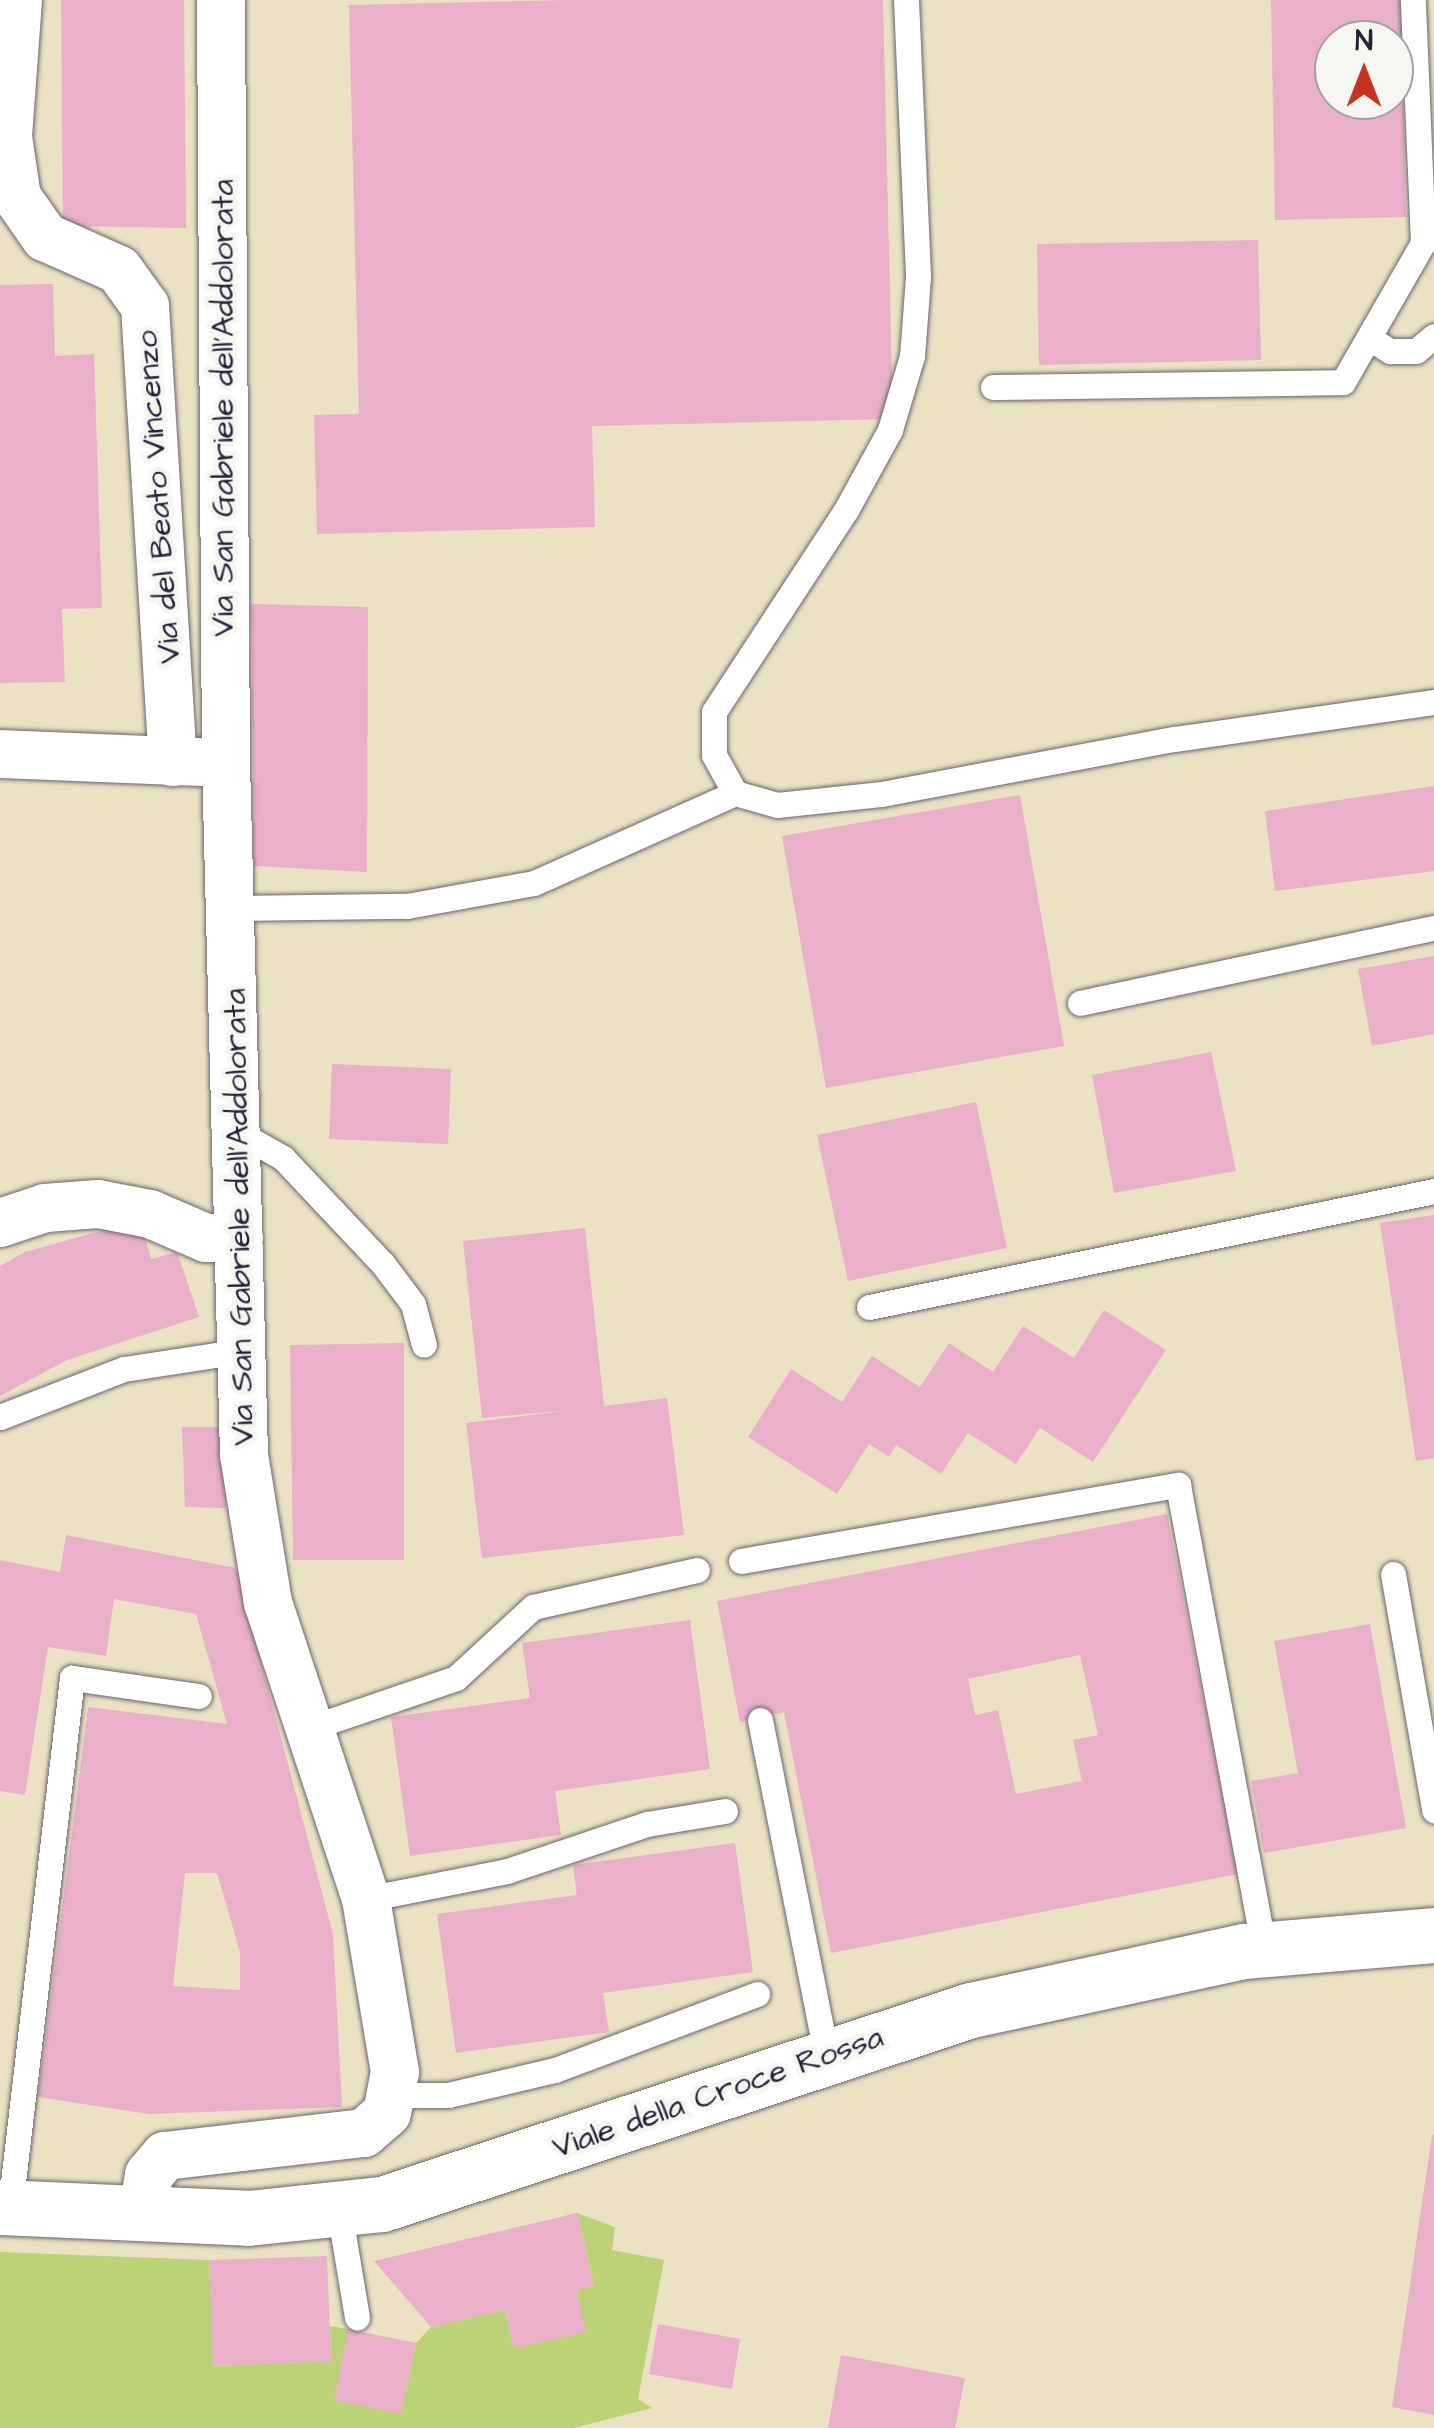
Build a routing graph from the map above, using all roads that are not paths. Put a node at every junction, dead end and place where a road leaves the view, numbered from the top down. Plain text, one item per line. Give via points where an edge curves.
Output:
1 (18, 0) edge
2 (222, 0) edge
3 (906, 0) edge
4 (1413, 0) edge
5 (1434, 336) edge
6 (1368, 338) junction
7 (993, 388) dead end
8 (1434, 702) edge
9 (0, 754) edge
10 (173, 762) junction
11 (226, 762) junction
12 (735, 793) junction
13 (232, 908) junction
14 (1434, 928) edge
15 (1080, 1002) dead end
16 (239, 1134) junction
17 (1434, 1191) edge
18 (0, 1223) edge
19 (239, 1238) junction
20 (869, 1307) dead end
21 (424, 1346) dead end
22 (242, 1351) junction
23 (0, 1417) edge
24 (741, 1560) dead end
25 (696, 1570) dead end
26 (1393, 1574) dead end
27 (199, 1696) dead end
28 (760, 1720) dead end
29 (310, 1728) junction
30 (1434, 1810) edge
31 (725, 1811) dead end
32 (366, 1899) junction
33 (1434, 1935) edge
34 (1264, 1948) junction
35 (756, 1994) dead end
36 (826, 2054) junction
37 (393, 2095) junction
38 (5, 2208) edge
39 (339, 2210) junction
40 (142, 2216) junction
41 (358, 2317) dead end

1 - 10 street, Via del Beato Vincenzo via 8,137 17,197 44,237 118,270 145,306
2 - 11 street, Via San Gabriele dell'Addolorata
3 - 12 lane via 918,277 912,356 890,430 846,510 714,712 714,755
4 - 6 lane via 1423,243
5 - 6 lane via 1416,351 1390,351
6 - 7 lane via 1343,382
8 - 12 lane via 1270,722 882,794 778,805
9 - 10 street
10 - 11 street
11 - 13 street, Via San Gabriele dell'Addolorata
12 - 13 lane via 534,883 407,906
13 - 16 street, Via San Gabriele dell'Addolorata
14 - 15 lane
16 - 19 street, Via San Gabriele dell'Addolorata
16 - 21 lane via 284,1158 383,1264 413,1304
17 - 20 lane
18 - 19 street via 44,1208 98,1204 150,1214 206,1238
19 - 22 street, Via San Gabriele dell'Addolorata
22 - 23 lane via 124,1369
22 - 29 street, Via San Gabriele dell'Addolorata via 254,1534 268,1603
24 - 34 lane via 1178,1485
25 - 29 lane via 533,1607 456,1678
26 - 30 lane
27 - 38 lane via 72,1678
28 - 36 lane
29 - 32 street, Via San Gabriele dell'Addolorata
31 - 32 lane via 647,1824 507,1871
32 - 37 street, Via San Gabriele dell'Addolorata via 393,2038
33 - 34 main road, Viale della Croce Rossa
34 - 36 main road, Viale della Croce Rossa via 971,2010
35 - 37 lane via 555,2070 448,2095
36 - 39 main road, Viale della Croce Rossa via 472,2178
37 - 40 street via 384,2118 364,2133 171,2153 149,2175
38 - 40 main road, Viale della Croce Rossa
39 - 40 main road, Viale della Croce Rossa via 248,2218
39 - 41 lane

